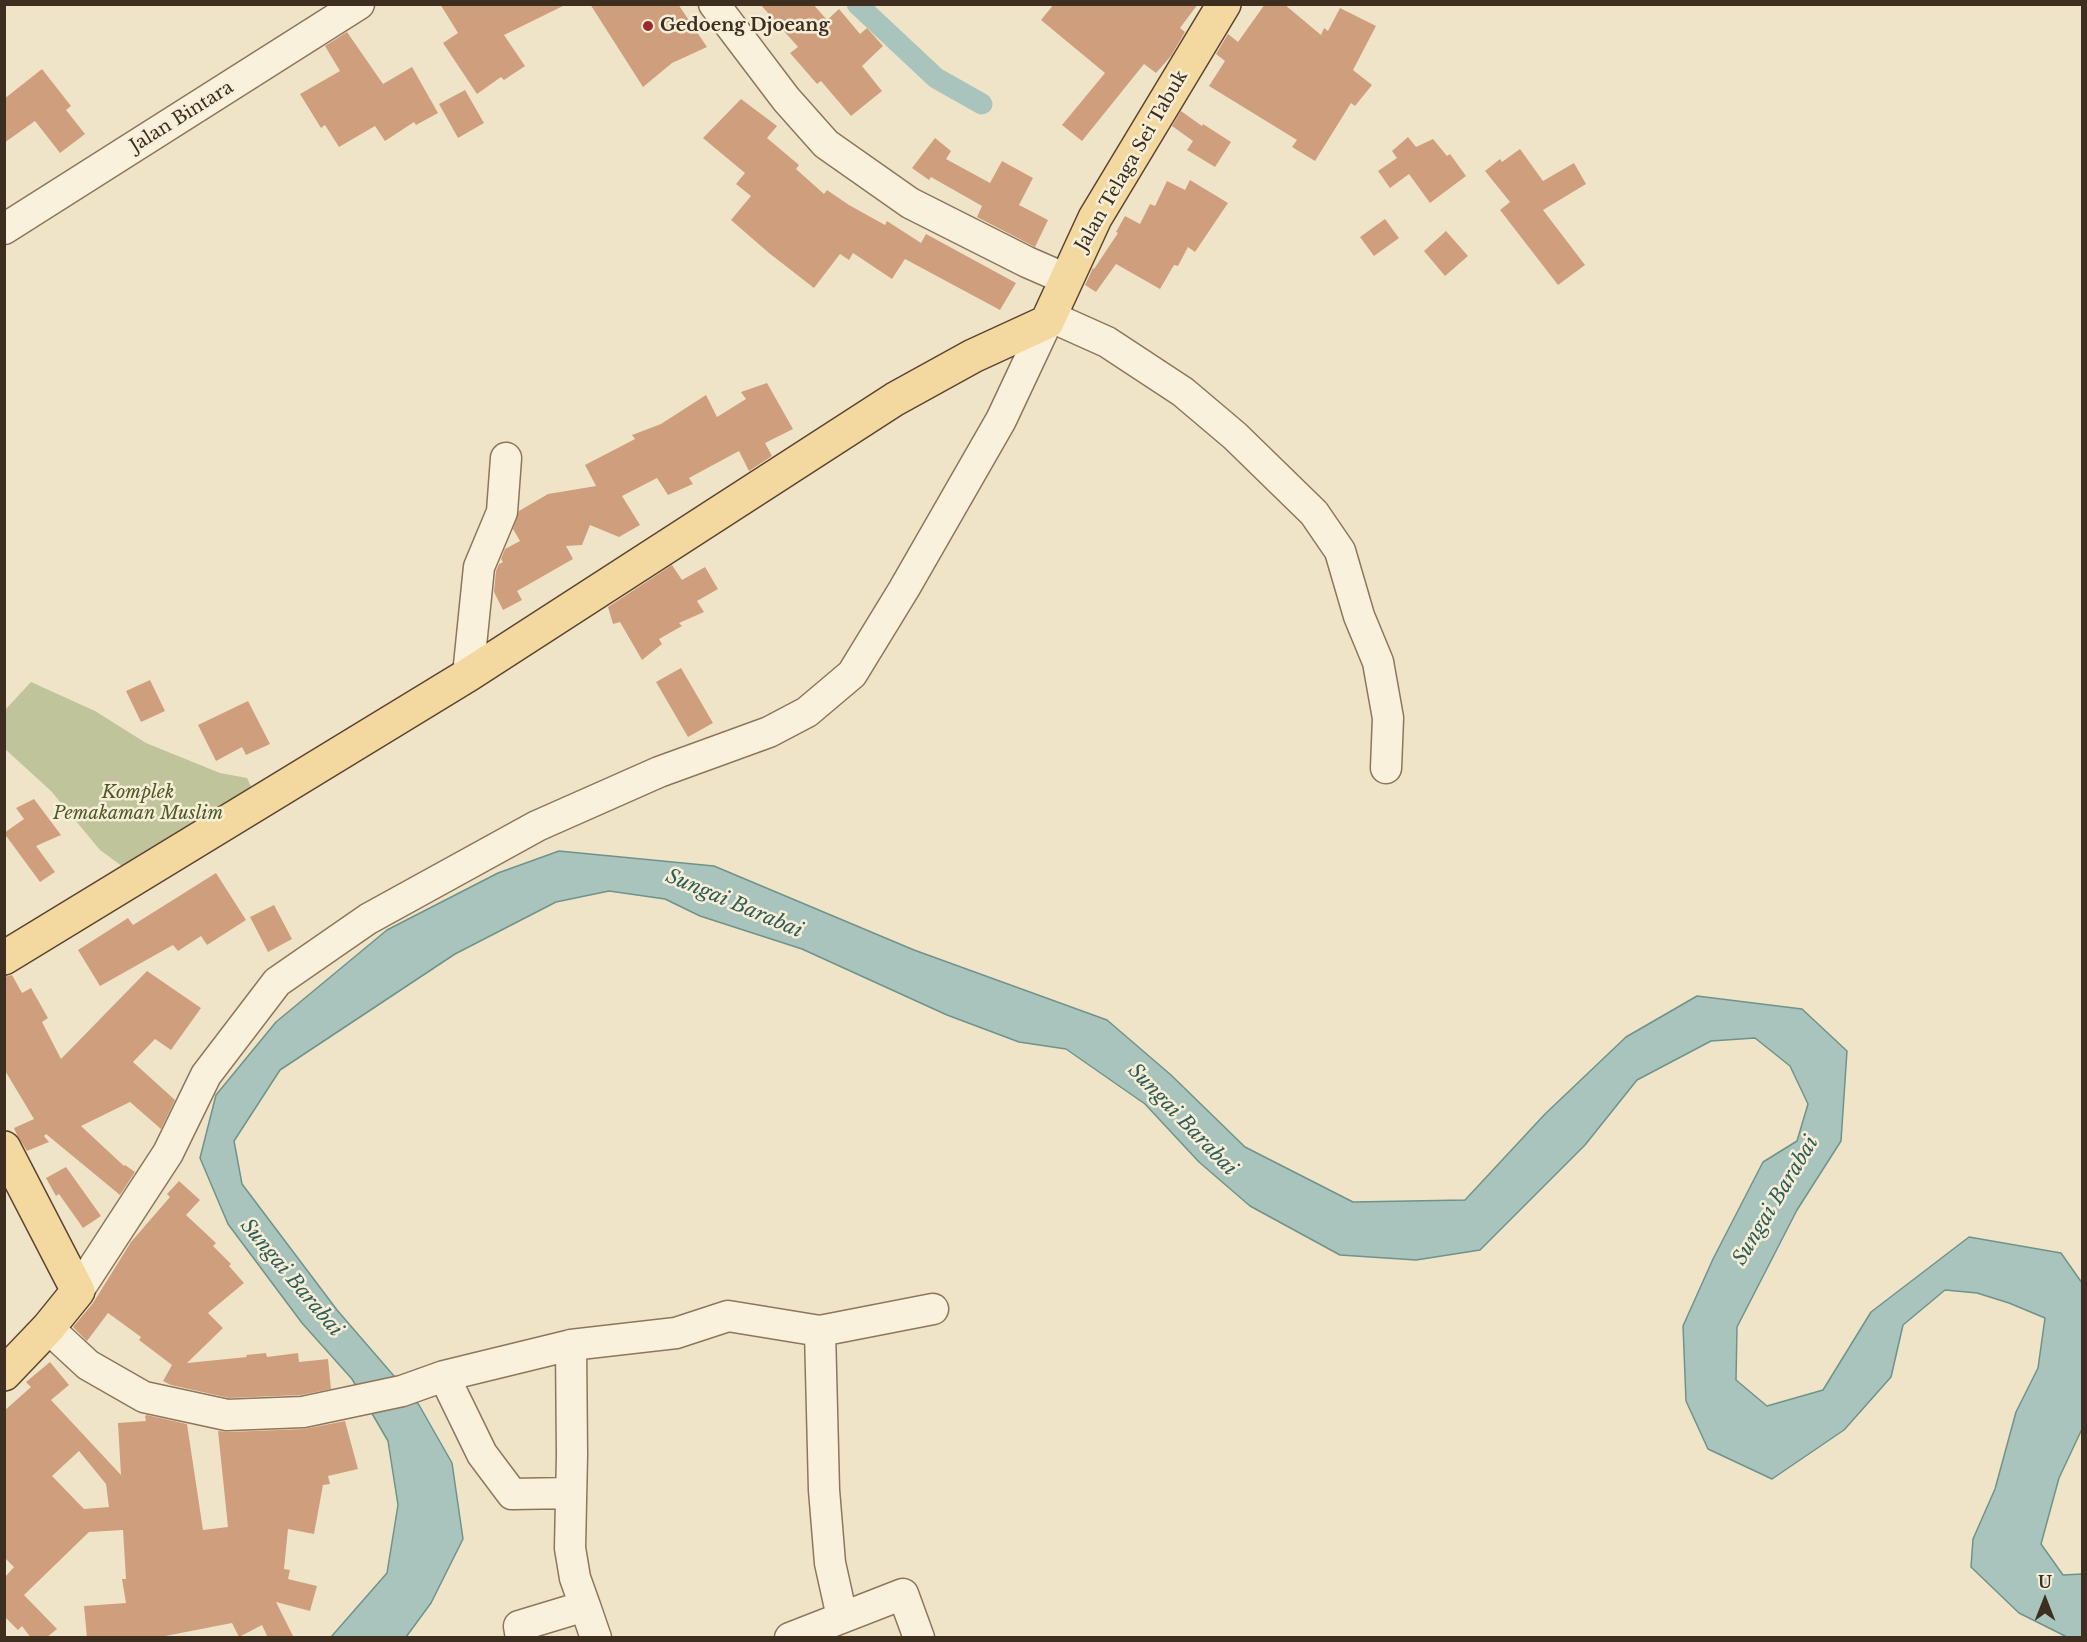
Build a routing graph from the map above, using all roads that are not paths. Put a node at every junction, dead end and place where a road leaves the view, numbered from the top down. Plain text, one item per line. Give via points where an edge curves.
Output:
1 (358, 4) edge
2 (714, 4) edge
3 (1224, 4) edge
4 (4, 229) edge
5 (1066, 279) junction
6 (1048, 319) junction
7 (506, 458) dead end
8 (468, 675) junction
9 (1386, 768) dead end
10 (4, 958) edge
11 (4, 1148) edge
12 (78, 1291) junction
13 (933, 1309) dead end
14 (48, 1328) junction
15 (820, 1331) junction
16 (571, 1345) junction
17 (4, 1374) edge
18 (444, 1376) junction
19 (571, 1493) junction
20 (585, 1606) junction
21 (842, 1617) junction
22 (521, 1638) edge
23 (596, 1638) edge
24 (790, 1638) edge
25 (919, 1638) edge

1 - 4 street, Jalan Bintara
2 - 5 street via 786,99 826,144 910,202
3 - 5 main road, Jalan Telaga Sei Tabuk via 1095,218
5 - 6 main road, Jalan Telaga Sei Tabuk
6 - 8 main road via 895,399
6 - 9 street via 1107,342 1183,392 1314,513 1340,551 1359,616 1378,662 1388,718
6 - 12 street via 1001,420 852,674 807,712 769,732 658,772 537,826 368,919 277,982 206,1075 168,1153
7 - 8 street via 502,512 479,567
8 - 10 main road
11 - 12 main road
12 - 14 main road
13 - 15 street
14 - 17 main road
14 - 18 street via 88,1365 144,1397 227,1415 303,1412 402,1391
15 - 16 street via 728,1316 676,1333
15 - 21 street via 824,1490 830,1563
16 - 18 street
16 - 19 street
18 - 19 street via 482,1454 512,1494
19 - 20 street via 570,1548
20 - 22 street via 519,1626
20 - 23 street
21 - 24 street
21 - 25 street via 903,1594

